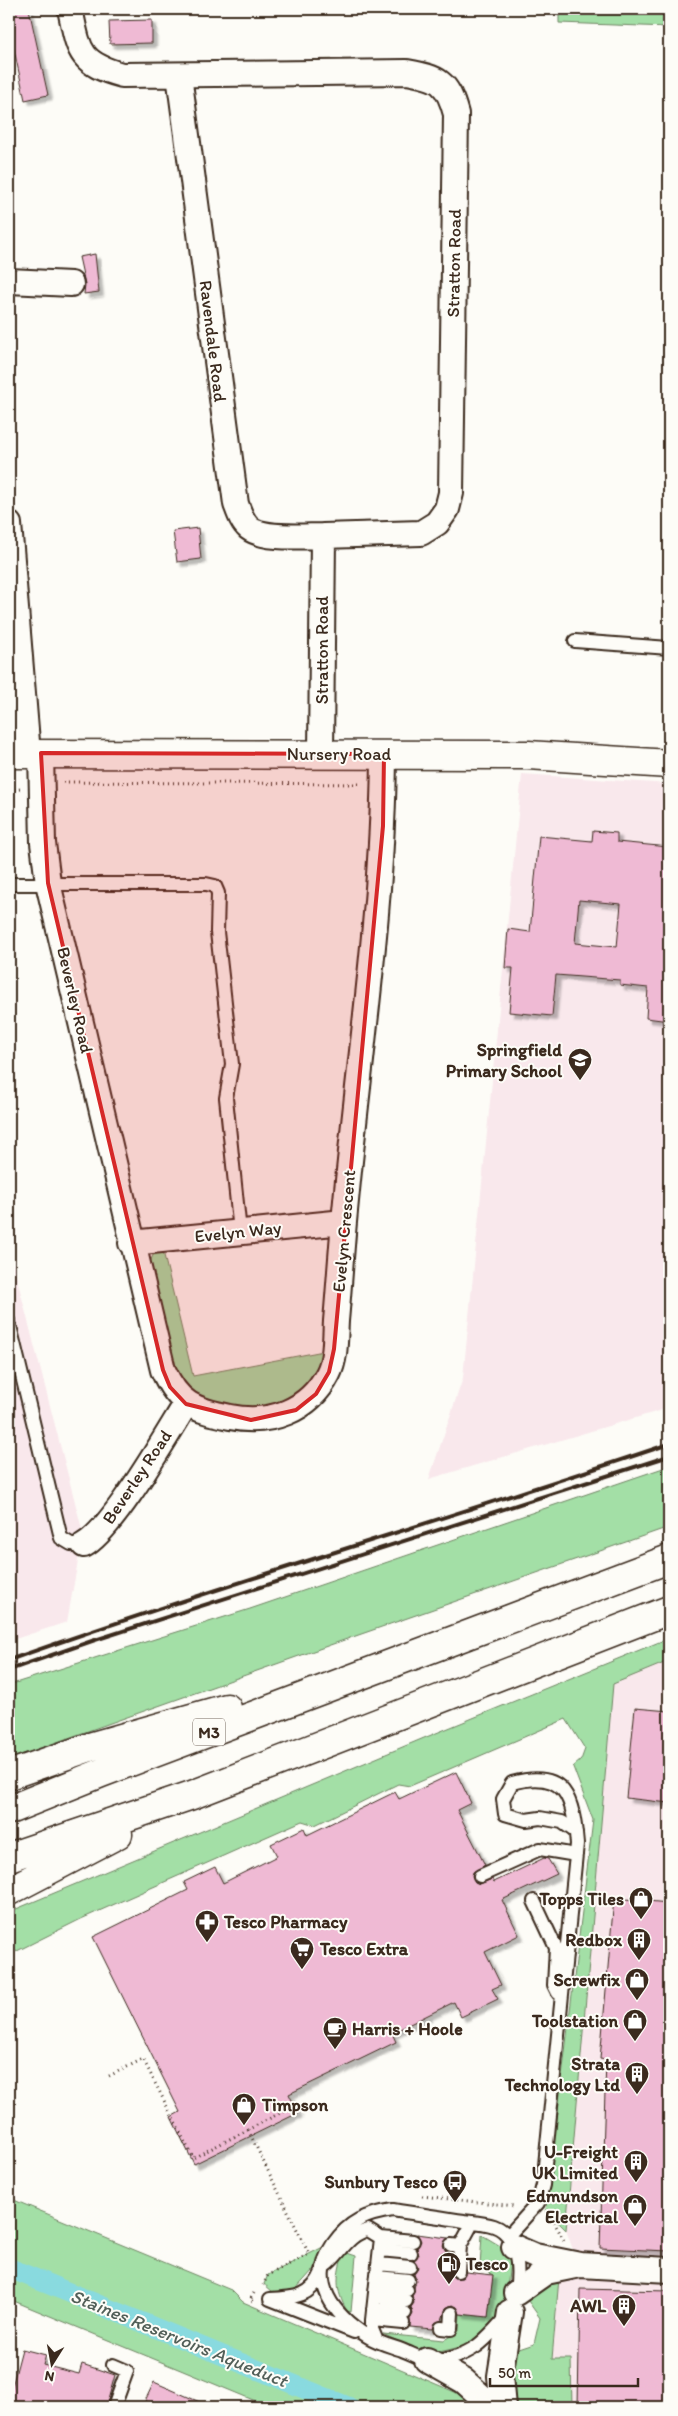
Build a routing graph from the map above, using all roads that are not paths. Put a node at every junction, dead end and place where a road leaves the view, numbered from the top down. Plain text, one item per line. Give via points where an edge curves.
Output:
1 (70, 9) edge
2 (179, 75) junction
3 (9, 280) edge
4 (71, 284) dead end
5 (9, 524) edge
6 (323, 536) junction
7 (575, 641) dead end
8 (669, 648) edge
9 (26, 754) edge
10 (321, 754) junction
11 (384, 754) junction
12 (669, 764) edge
13 (48, 883) junction
14 (9, 884) edge
15 (344, 1222) junction
16 (240, 1232) junction
17 (131, 1243) junction
18 (9, 1322) edge
19 (186, 1404) junction
20 (84, 1545) joint
21 (669, 1559) edge
22 (669, 1610) edge
23 (409, 1657) junction
24 (9, 1775) edge
25 (192, 1795) junction
26 (9, 1810) edge
27 (576, 1832) junction
28 (576, 1855) junction
29 (9, 1857) edge
30 (480, 1876) dead end
31 (9, 1891) edge
32 (534, 1901) dead end
33 (561, 1999) junction
34 (473, 2222) junction
35 (511, 2242) junction
36 (380, 2244) junction
37 (412, 2247) dead end
38 (455, 2256) dead end
39 (580, 2265) junction
40 (323, 2269) junction
41 (669, 2270) edge
42 (375, 2292) junction
43 (406, 2296) junction
44 (513, 2302) junction
45 (373, 2339) junction
46 (428, 2360) junction
47 (113, 2365) dead end
48 (114, 2407) edge
49 (493, 2407) edge
50 (503, 2407) edge

1 - 2 street, Stratton Road via 78,46 87,59 102,70 122,76
2 - 6 street, Ravendale Road via 236,504 243,521 255,532 276,536
2 - 6 street, Stratton Road via 407,72 434,77 452,99 456,114 451,483 447,509 437,523 421,533
3 - 4 street
5 - 9 street, Beverley Road
6 - 10 street, Stratton Road
7 - 8 lane
9 - 10 main road, Nursery Road
9 - 13 street, Beverley Road via 41,789
10 - 11 main road, Nursery Road
11 - 12 main road, Nursery Road via 528,755
11 - 15 street, Evelyn Crescent via 383,826
13 - 14 lane
13 - 16 lane via 215,886 232,1064 226,1098
13 - 17 street, Beverley Road
15 - 16 street, Evelyn Way
15 - 19 street, Evelyn Crescent via 334,1349 330,1372 316,1394 296,1410 251,1420
16 - 17 street, Evelyn Way
17 - 19 street via 163,1370 170,1387
18 - 20 lane via 61,1538 71,1544
19 - 20 street, Beverley Road via 130,1492 93,1540
21 - 23 main road, M3
22 - 25 main road
23 - 24 main road, M3 via 93,1746
23 - 26 main road, M3
25 - 29 main road
25 - 31 main road
27 - 27 lane via 569,1797 551,1781 531,1778 512,1783 503,1799 506,1814 526,1820 540,1818 562,1822
27 - 28 lane
28 - 30 lane via 540,1849
28 - 33 lane
32 - 33 lane via 556,1948 554,1985
33 - 35 lane via 542,2184 538,2203
34 - 35 lane via 494,2226
34 - 38 lane
34 - 40 lane via 393,2210 369,2214 352,2222 339,2235 327,2252
35 - 39 street via 535,2256
35 - 44 lane via 517,2266
36 - 37 lane
36 - 40 lane via 368,2230 357,2233
36 - 42 lane
39 - 41 street
39 - 44 street via 546,2272
40 - 45 lane via 323,2288 342,2317
40 - 45 lane via 317,2284 309,2290 294,2298 270,2299
42 - 43 lane
42 - 43 lane
42 - 43 lane
42 - 45 lane
44 - 46 lane via 477,2346 444,2360
44 - 50 street via 500,2376
45 - 46 lane
46 - 49 street via 464,2381
47 - 48 lane via 127,2371

